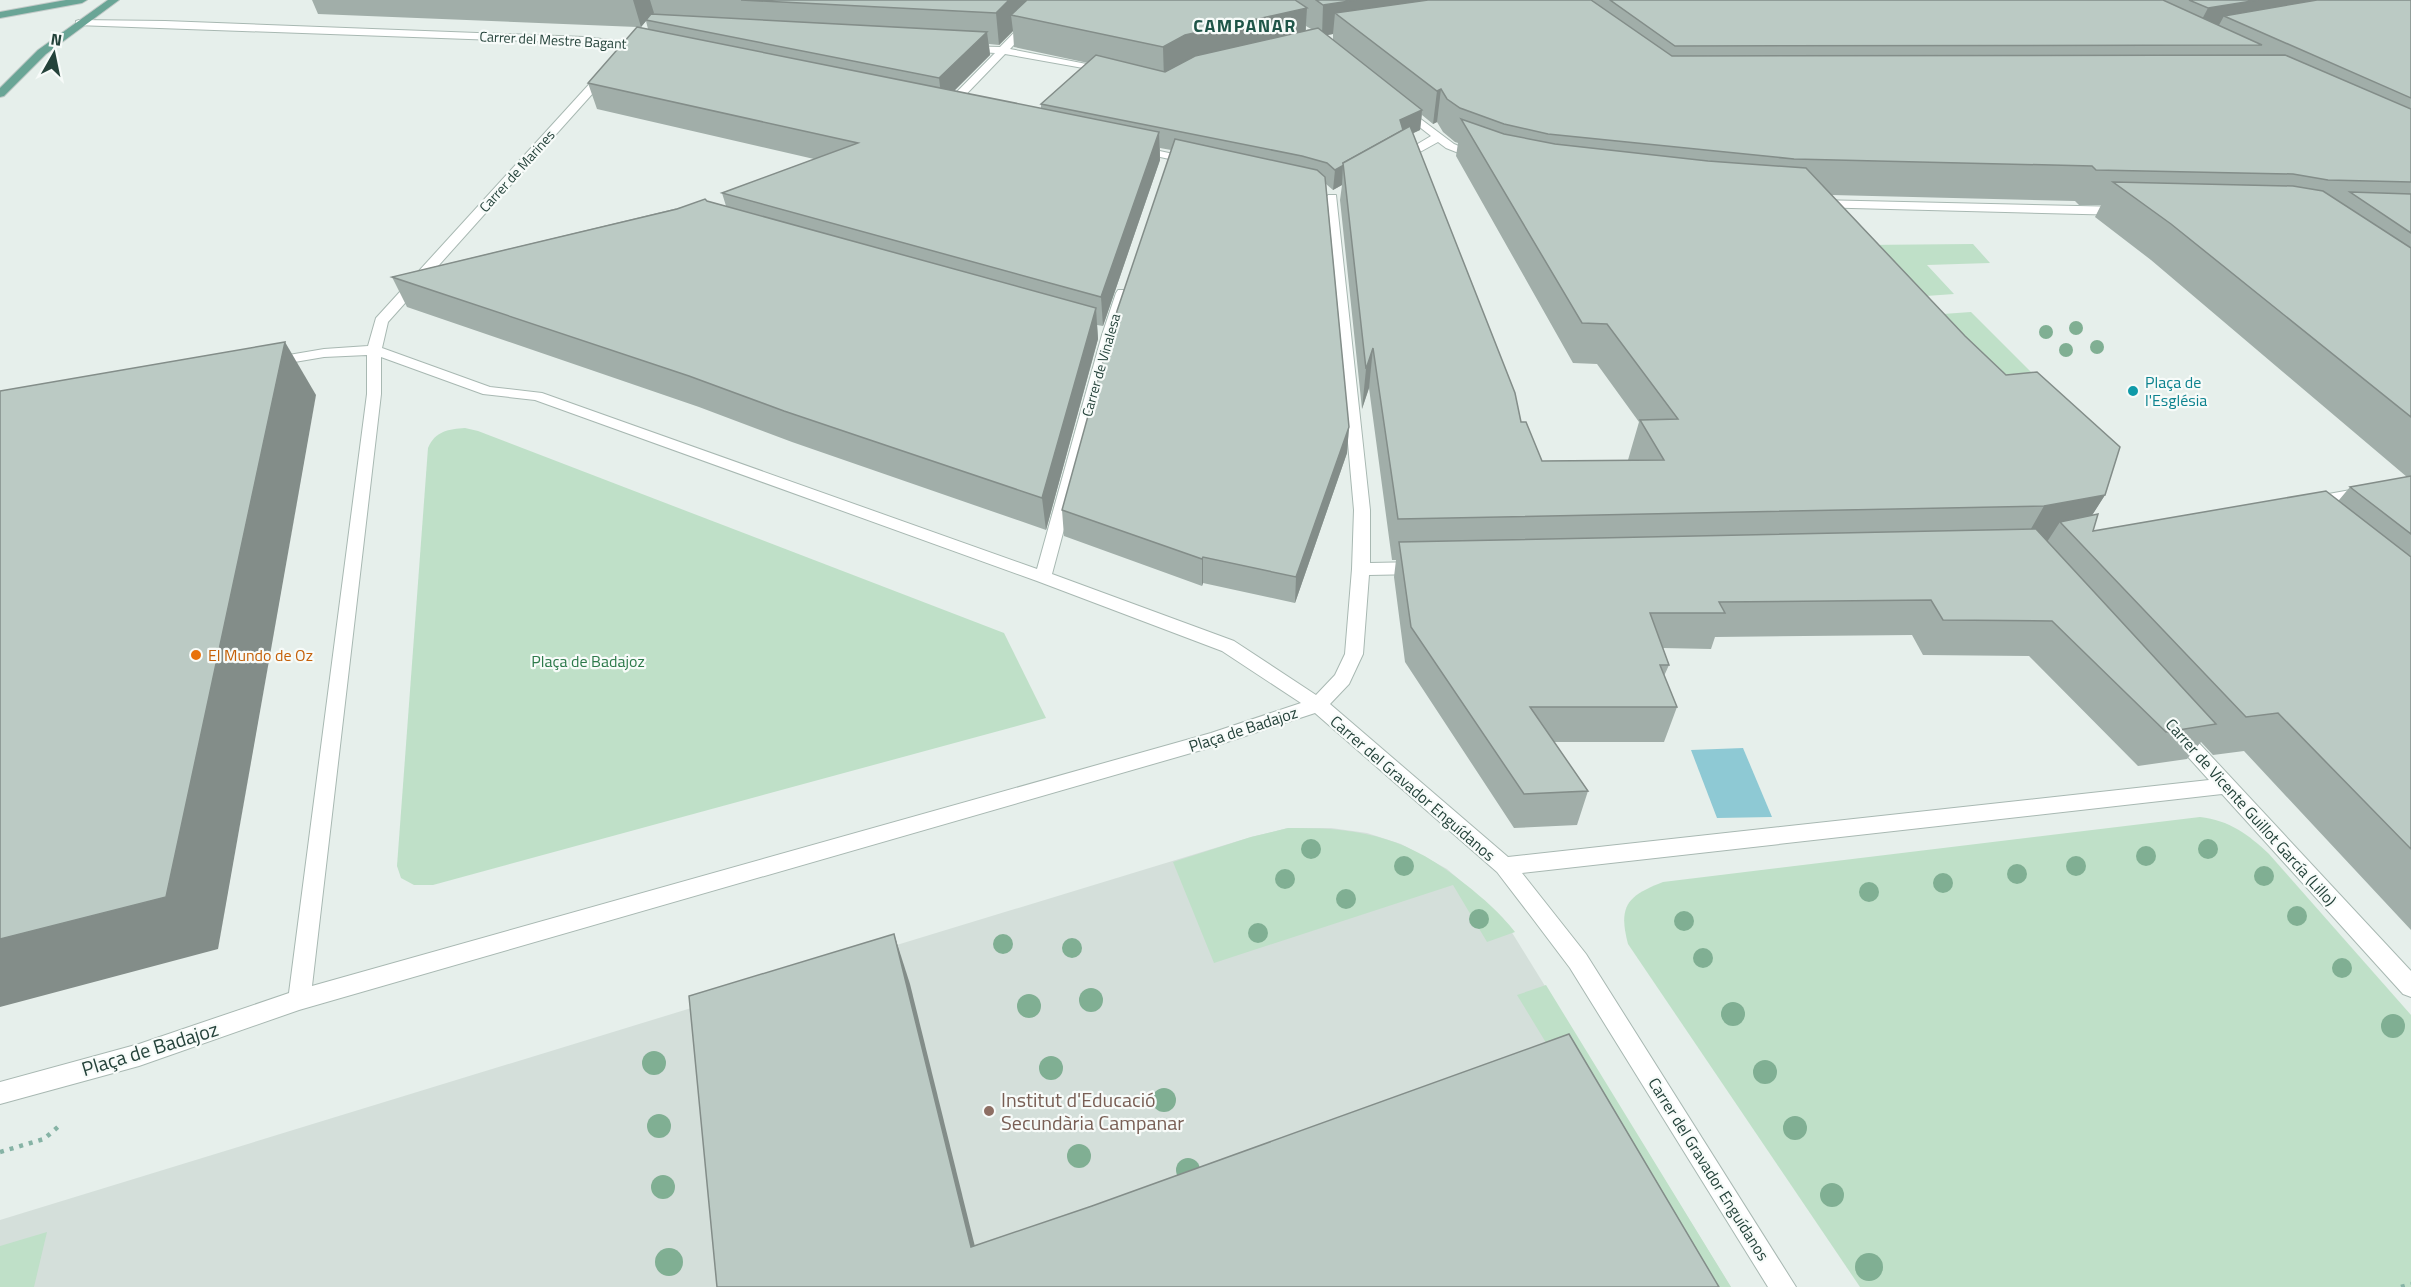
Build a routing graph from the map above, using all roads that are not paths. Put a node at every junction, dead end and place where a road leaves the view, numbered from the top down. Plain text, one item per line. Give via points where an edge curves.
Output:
1 (82, 0) edge
2 (114, 0) edge
3 (1051, 0) edge
4 (0, 15) edge
5 (79, 23) junction
6 (645, 31) edge
7 (955, 48) edge
8 (655, 49) edge
9 (1002, 50) junction
10 (624, 53) junction
11 (1095, 68) junction
12 (1115, 73) edge
13 (1080, 81) edge
14 (0, 94) edge
15 (1392, 100) edge
16 (946, 108) edge
17 (1438, 137) junction
18 (1124, 146) edge
19 (1488, 160) edge
20 (1206, 164) edge
21 (1390, 165) edge
22 (1331, 193) dead end
23 (1802, 203) edge
24 (2132, 211) edge
25 (1128, 279) edge
26 (374, 350) junction
27 (254, 365) edge
28 (2411, 484) edge
29 (2294, 505) edge
30 (1433, 568) edge
31 (1361, 569) junction
32 (1042, 577) junction
33 (1318, 705) junction
34 (2162, 715) edge
35 (2225, 786) junction
36 (1504, 866) junction
37 (2411, 987) edge
38 (299, 1000) junction
39 (0, 1093) edge
40 (1783, 1287) edge

1 - 4 main road
2 - 5 main road
3 - 9 street
5 - 10 street, Carrer del Mestre Bagant via 584,40
5 - 14 main road via 27,65
6 - 10 street, Carrer de Marines
7 - 9 street
8 - 10 street, Carrer del Mestre Bagant
9 - 11 street
9 - 16 street
10 - 26 street, Carrer de Marines via 381,321
11 - 12 street
11 - 13 street
15 - 17 street
17 - 19 street via 1466,154
17 - 21 street
18 - 20 street via 1168,162
22 - 31 street, Carrer del Gravador Enguídanos via 1362,510
23 - 24 street
25 - 32 street, Carrer de Vinalesa via 1103,333
26 - 27 street, Plaça de Badajoz via 324,353
26 - 32 street, Plaça de Badajoz via 488,391 537,396
26 - 38 street via 374,394
28 - 29 street
30 - 31 street
31 - 33 street, Carrer del Gravador Enguídanos via 1354,654 1342,679
32 - 33 street, Plaça de Badajoz via 1228,646
33 - 36 street, Carrer del Gravador Enguídanos
33 - 38 street, Plaça de Badajoz via 1212,740
34 - 35 street, Carrer de Vicente Guillot García (Lillo)
35 - 36 street
35 - 37 street, Carrer de Vicente Guillot García (Lillo)
36 - 40 street, Carrer del Gravador Enguídanos via 1578,961
38 - 39 street, Plaça de Badajoz via 138,1055

